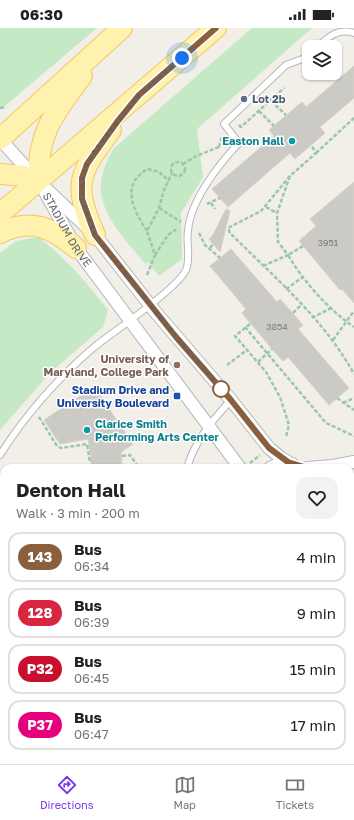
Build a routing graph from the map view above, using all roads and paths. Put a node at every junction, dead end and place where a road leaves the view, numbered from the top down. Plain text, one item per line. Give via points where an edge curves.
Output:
1 (216, 28) edge
2 (354, 32) edge
3 (116, 33) edge
4 (325, 40) edge
5 (302, 59) edge
6 (284, 88) dead end
7 (139, 95) junction
8 (271, 101) junction
9 (6, 107) dead end
10 (0, 108) edge
11 (259, 111) junction
12 (286, 116) dead end
13 (354, 118) edge
14 (274, 126) dead end
15 (240, 127) dead end
16 (0, 139) edge
17 (311, 145) dead end
18 (219, 147) dead end
19 (316, 153) junction
20 (183, 164) junction
21 (172, 173) junction
22 (0, 174) edge
23 (290, 176) junction
24 (38, 181) junction
25 (169, 181) junction
26 (220, 198) dead end
27 (266, 207) junction
28 (159, 208) junction
29 (215, 209) dead end
30 (278, 213) junction
31 (0, 214) edge
32 (189, 224) junction
33 (146, 231) junction
34 (0, 232) edge
35 (95, 235) junction
36 (213, 244) dead end
37 (303, 246) dead end
38 (76, 248) junction
39 (210, 248) junction
40 (155, 255) junction
41 (288, 255) junction
42 (220, 258) dead end
43 (263, 266) junction
44 (147, 275) dead end
45 (303, 277) junction
46 (286, 289) junction
47 (149, 304) junction
48 (301, 305) junction
49 (330, 308) junction
50 (354, 311) edge
51 (292, 313) dead end
52 (312, 318) junction
53 (130, 319) junction
54 (346, 321) junction
55 (250, 324) dead end
56 (246, 327) junction
57 (354, 327) edge
58 (333, 340) junction
59 (272, 349) dead end
60 (247, 350) junction
61 (268, 352) junction
62 (258, 362) junction
63 (227, 365) dead end
64 (354, 374) edge
65 (337, 398) dead end
66 (354, 398) edge
67 (231, 400) junction
68 (343, 403) junction
69 (354, 410) edge
70 (41, 421) dead end
71 (208, 425) junction
72 (354, 436) edge
73 (286, 438) dead end
74 (264, 452) dead end
75 (0, 455) edge
76 (122, 456) dead end
77 (92, 462) dead end
78 (354, 462) edge
79 (136, 464) edge
80 (188, 464) edge
81 (242, 464) edge
82 (247, 464) edge
83 (278, 464) edge
84 (293, 464) joint
85 (344, 464) edge

1 - 7 main road
2 - 4 lane via 342,30
3 - 16 main road
3 - 24 main road via 51,118 42,139
5 - 32 lane via 286,64 224,124 239,143 223,160 205,188 193,210
6 - 8 path
7 - 24 main road
7 - 35 main road via 93,153 83,173 82,199
8 - 11 path
8 - 12 path
9 - 10 path
11 - 14 path
11 - 15 path
13 - 19 path
16 - 24 street
17 - 19 path
18 - 20 path
19 - 23 path
20 - 21 path via 173,164
20 - 21 path via 185,168 182,174 176,176
21 - 25 path
22 - 24 main road via 24,176
23 - 27 path
23 - 30 path
24 - 31 main road
24 - 35 street, STADIUM DRIVE
24 - 38 street, STADIUM DRIVE
25 - 28 path
25 - 33 path via 159,172 148,169 138,174 132,184 131,197 135,213
26 - 29 path via 211,203
27 - 30 path
27 - 43 path via 228,228
28 - 32 path
28 - 33 path
30 - 41 path via 278,242
32 - 39 path via 198,224 199,235
32 - 40 path via 168,235
32 - 47 lane via 186,270 164,293
33 - 40 path
34 - 38 main road via 22,226 45,228 54,231
35 - 47 street, STADIUM DRIVE
36 - 39 path
37 - 41 path
38 - 53 street, STADIUM DRIVE
39 - 42 path
40 - 44 path
41 - 43 path
41 - 45 path
43 - 46 path
45 - 46 path
45 - 49 path
46 - 48 path
47 - 53 lane
47 - 67 street, STADIUM DRIVE
48 - 51 path
48 - 52 path
49 - 52 path
49 - 54 path
50 - 54 path
52 - 58 path
53 - 71 street, STADIUM DRIVE
53 - 75 lane via 63,374 33,408
54 - 57 path
54 - 58 path
55 - 56 path
56 - 60 path via 235,336
56 - 61 path
58 - 64 path
59 - 61 path
60 - 62 path
60 - 63 path
61 - 62 path
61 - 72 path via 326,423
62 - 73 path via 280,397 289,425
65 - 68 path
66 - 68 path
67 - 71 lane
67 - 84 street, STADIUM DRIVE via 269,448 280,458
68 - 69 path
70 - 77 path via 57,446 62,448 87,444
71 - 80 lane via 193,449
71 - 81 street, STADIUM DRIVE
74 - 82 path
76 - 79 path via 130,455
78 - 85 street
83 - 84 street

